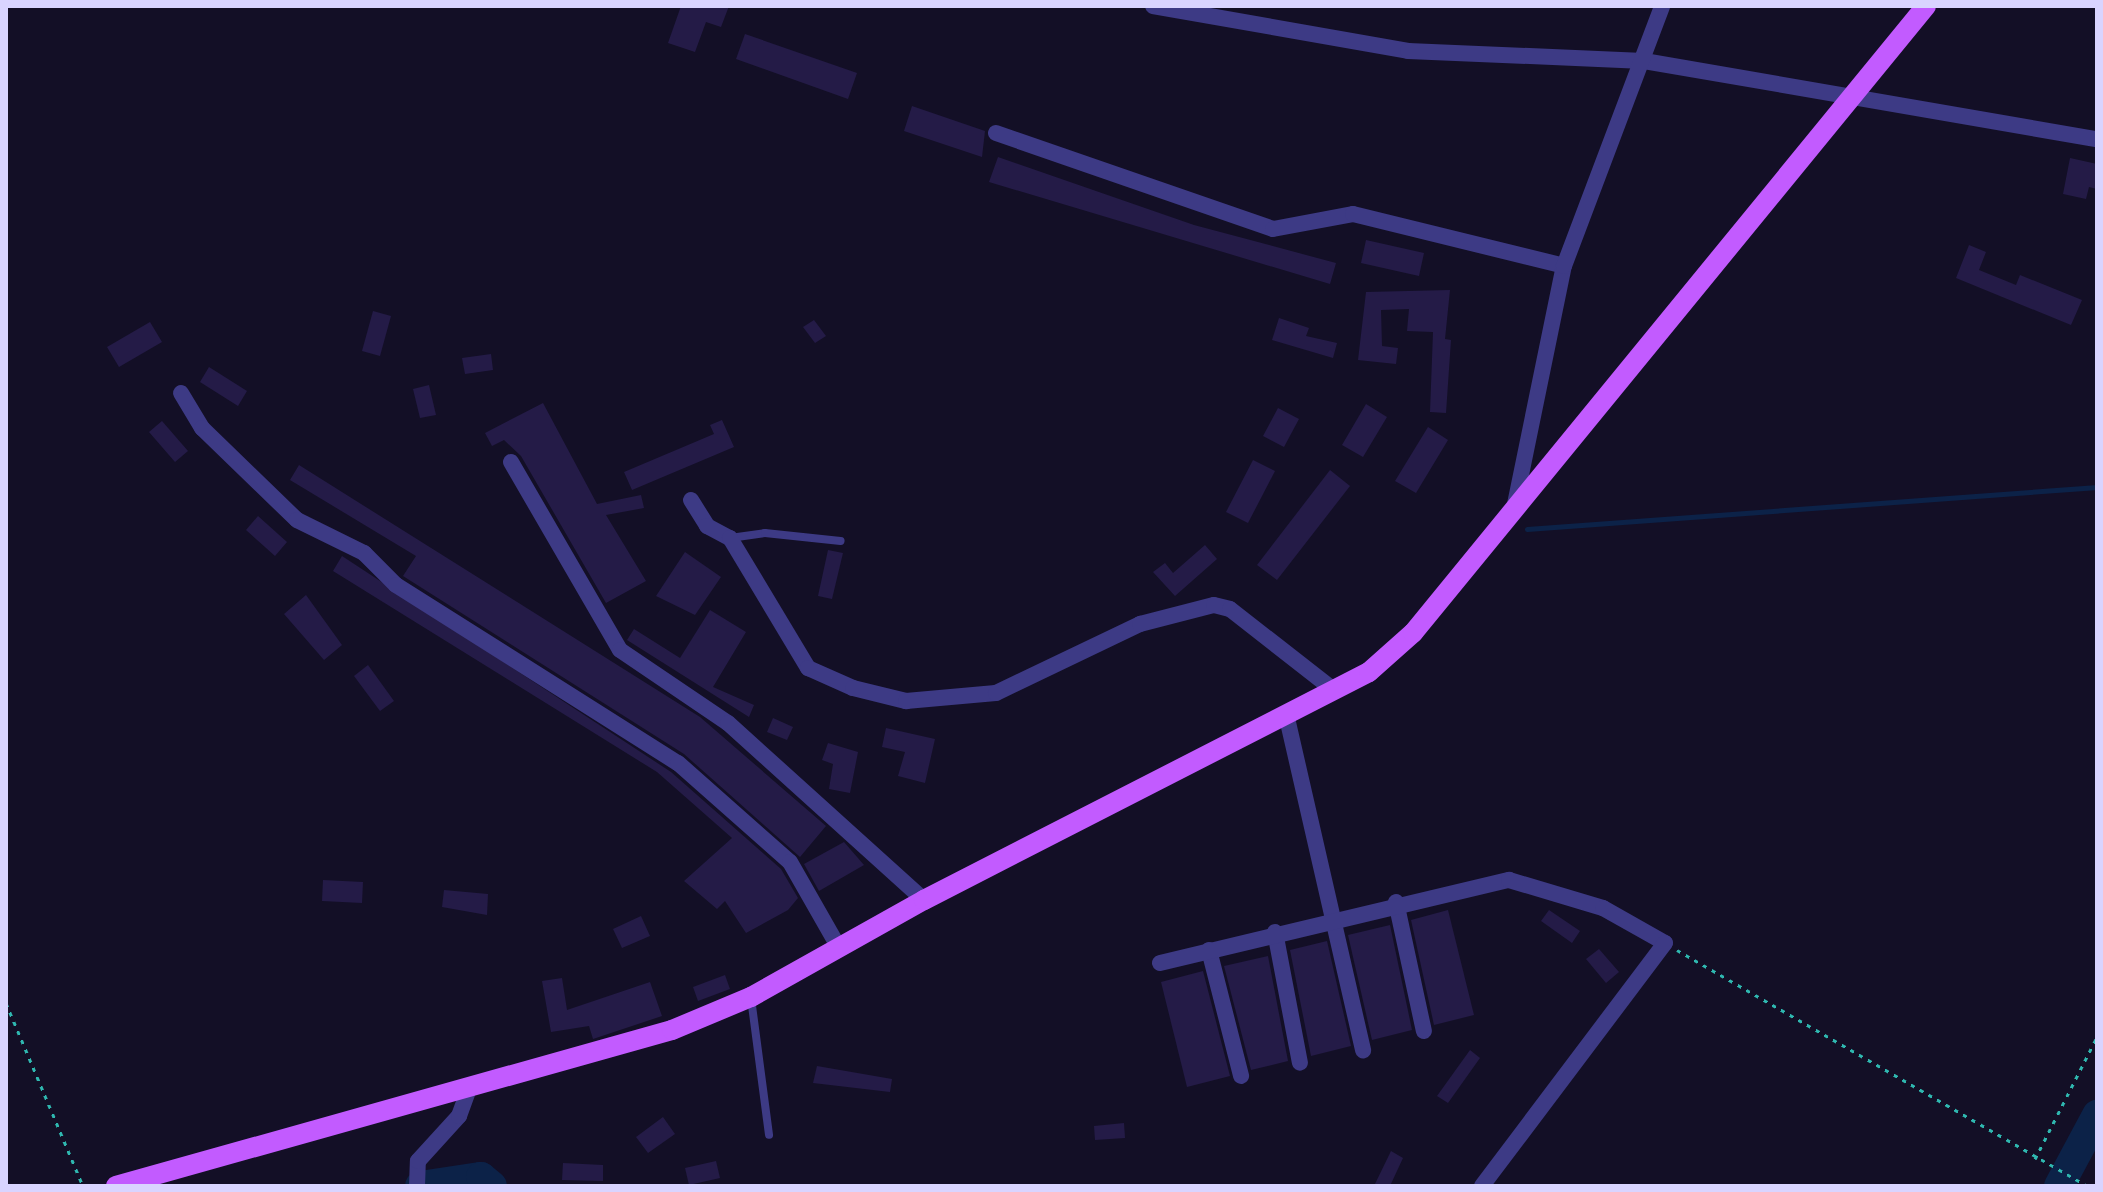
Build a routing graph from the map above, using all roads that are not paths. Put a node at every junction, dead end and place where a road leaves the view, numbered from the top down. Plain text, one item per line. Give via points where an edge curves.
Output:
1 (1153, 6) edge
2 (1662, 6) edge
3 (1926, 6) edge
4 (1644, 61) junction
5 (1852, 95) junction
6 (996, 133) dead end
7 (2097, 139) edge
8 (1564, 266) junction
9 (181, 393) dead end
10 (511, 462) dead end
11 (691, 500) dead end
12 (1515, 504) junction
13 (730, 538) junction
14 (841, 541) dead end
15 (1335, 691) junction
16 (1287, 718) junction
17 (924, 900) junction
18 (1396, 902) junction
19 (1335, 916) junction
20 (1275, 932) junction
21 (839, 948) junction
22 (1209, 950) junction
23 (1160, 963) dead end
24 (751, 997) junction
25 (1424, 1031) dead end
26 (1363, 1050) dead end
27 (1300, 1063) dead end
28 (1241, 1076) dead end
29 (469, 1089) junction
30 (769, 1135) dead end
31 (116, 1186) edge
32 (417, 1186) edge
33 (1482, 1186) edge

1 - 4 street via 1408,51
2 - 4 street
3 - 5 main road
4 - 5 street
4 - 8 street
5 - 7 street
5 - 12 main road
6 - 8 street via 1273,229 1353,214
8 - 12 street
9 - 21 street via 202,428 297,520 364,553 396,585 678,763 790,862
10 - 17 street via 620,650 728,723
11 - 13 street via 707,526
12 - 15 main road via 1413,633
13 - 14 lane via 765,533
13 - 15 street via 808,668 906,701 996,693 1140,624 1214,605 1230,609
15 - 16 main road
16 - 17 main road
16 - 19 street
17 - 21 main road
18 - 19 street
18 - 25 street
18 - 33 street via 1509,880 1603,908 1665,943
19 - 20 street
19 - 26 street
20 - 22 street
20 - 27 street
21 - 24 main road
22 - 23 street
22 - 28 street
24 - 29 main road via 585,1060
24 - 30 lane
29 - 31 main road
29 - 32 street via 459,1116 418,1161

